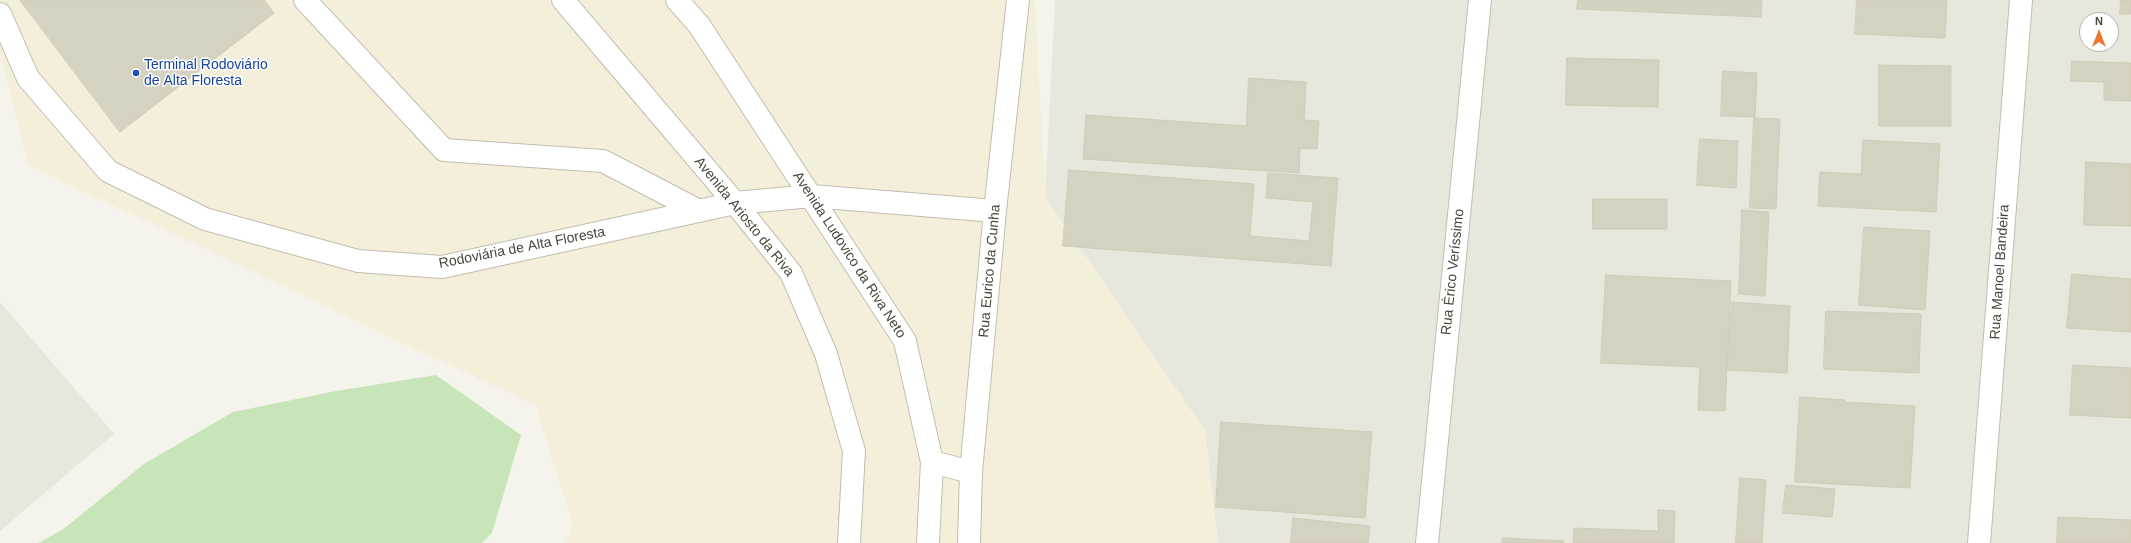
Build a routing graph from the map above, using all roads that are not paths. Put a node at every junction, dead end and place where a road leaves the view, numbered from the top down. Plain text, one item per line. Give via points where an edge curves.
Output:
1 (305, 0) edge
2 (563, 0) edge
3 (677, 0) edge
4 (1018, 0) edge
5 (1480, 0) edge
6 (2021, 0) edge
7 (0, 14) edge
8 (812, 196) junction
9 (735, 203) junction
10 (699, 211) junction
11 (995, 211) junction
12 (932, 462) junction
13 (971, 472) junction
14 (849, 543) edge
15 (928, 543) edge
16 (970, 543) edge
17 (1427, 543) edge
18 (1979, 543) edge

1 - 10 street via 444,150 603,161
2 - 9 street, Avenida Ariosto da Riva
3 - 8 street, Avenida Ludovico da Riva Neto via 699,25
4 - 11 street, Rua Eurico da Cunha
5 - 17 street, Rua Érico Veríssimo
6 - 18 street, Rua Manoel Bandeira
7 - 10 street, Rodoviária de Alta Floresta via 28,78 108,171 205,219 358,261 442,267
8 - 9 street, Rodoviária de Alta Floresta
8 - 11 street, Rodoviária de Alta Floresta
8 - 12 street, Avenida Ludovico da Riva Neto via 906,341
9 - 10 street, Rodoviária de Alta Floresta
9 - 14 street, Avenida Ariosto da Riva via 791,273 826,354 854,451
11 - 13 street, Rua Eurico da Cunha
12 - 13 street
12 - 15 street, Avenida Ludovico da Riva Neto
13 - 16 street, Rua Eurico da Cunha

